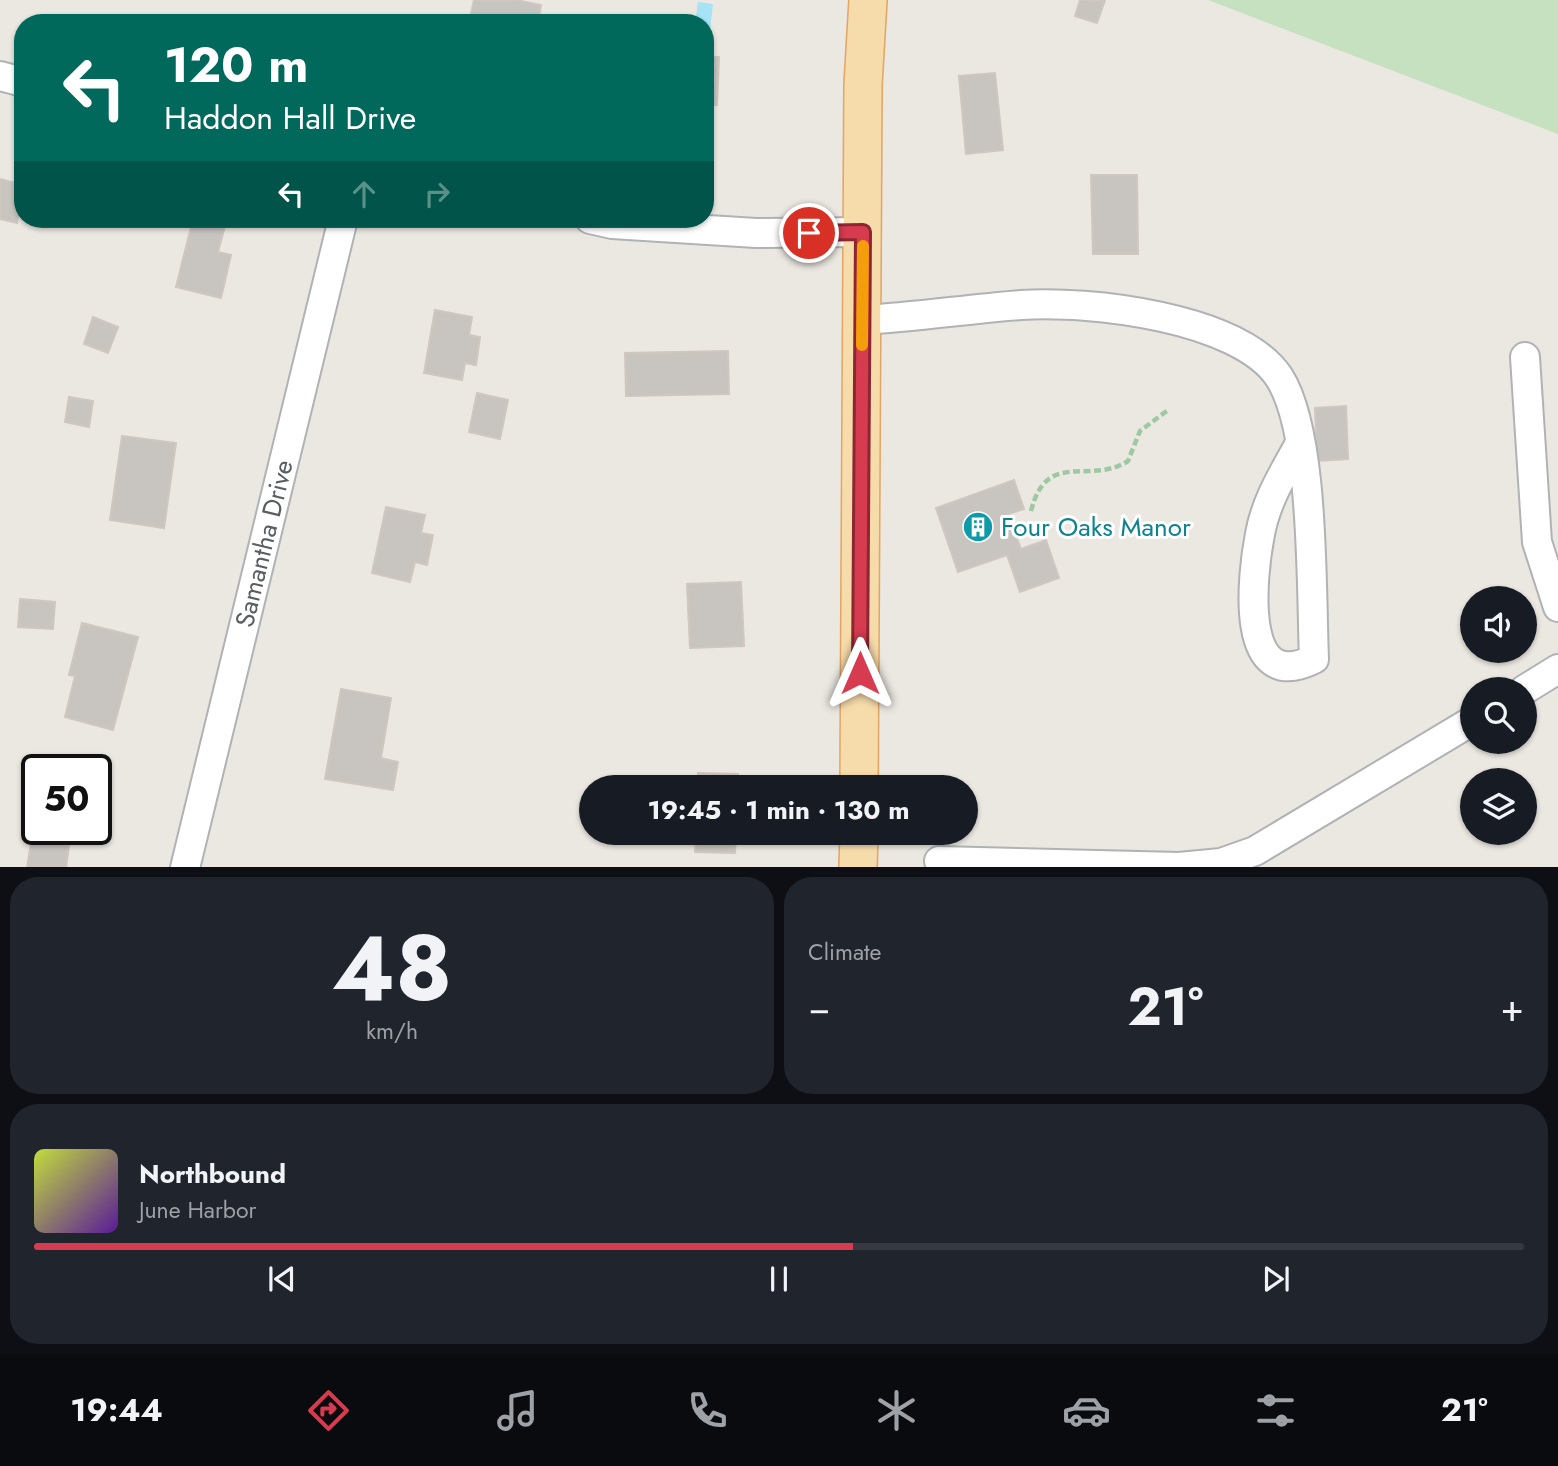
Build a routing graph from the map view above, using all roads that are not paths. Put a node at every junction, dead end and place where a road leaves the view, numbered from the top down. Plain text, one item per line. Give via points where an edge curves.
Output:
1 (868, 0) edge
2 (341, 228) edge
3 (676, 228) edge
4 (863, 232) junction
5 (863, 320) junction
6 (1525, 357) dead end
7 (1299, 445) junction
8 (1558, 607) edge
9 (1558, 669) edge
10 (1537, 682) edge
11 (1460, 728) edge
12 (859, 775) edge
13 (859, 845) edge
14 (939, 861) dead end
15 (1059, 866) edge
16 (185, 867) edge
17 (858, 867) edge

1 - 4 main road
2 - 16 street, Samantha Drive
3 - 4 street
4 - 5 main road
5 - 7 street via 1024,304 1128,310 1224,334 1254,352 1278,377 1294,414
5 - 12 main road
6 - 8 street via 1537,542
7 - 7 street via 1306,482 1314,659 1297,668 1276,664 1261,648 1252,616 1260,533 1273,491
9 - 10 street
11 - 15 street via 1244,855 1221,863
13 - 17 main road
14 - 15 street

